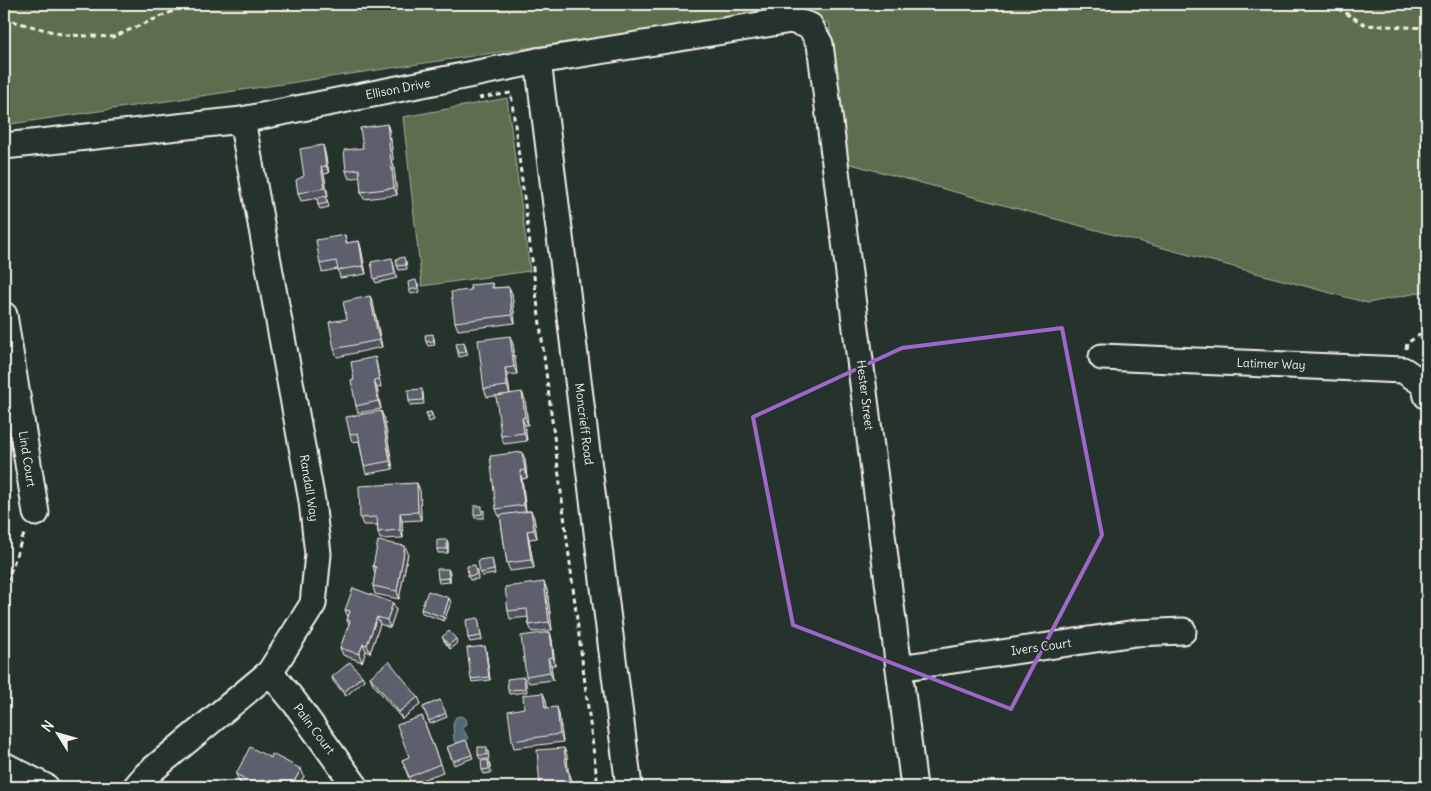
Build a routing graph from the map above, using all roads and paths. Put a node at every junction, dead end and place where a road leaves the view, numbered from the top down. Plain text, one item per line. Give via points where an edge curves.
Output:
1 (190, 4) edge
2 (1330, 4) edge
3 (4, 19) edge
4 (791, 20) joint
5 (1427, 28) edge
6 (538, 61) junction
7 (473, 99) dead end
8 (242, 120) junction
9 (4, 146) edge
10 (4, 316) edge
11 (1102, 357) dead end
12 (1427, 396) edge
13 (36, 513) joint
14 (4, 590) edge
15 (1183, 631) dead end
16 (899, 668) junction
17 (270, 672) junction
18 (4, 765) edge
19 (46, 787) edge
20 (136, 787) edge
21 (356, 787) edge
22 (598, 787) edge
23 (629, 787) edge
24 (914, 787) edge

1 - 3 path via 114,37 65,35
2 - 5 path via 1366,25
4 - 6 street, Ellison Drive
4 - 16 street, Hester Street via 810,26 820,44
6 - 8 street, Ellison Drive
6 - 23 street, Moncrieff Road
7 - 22 path via 511,93
8 - 9 street, Ellison Drive
8 - 17 street, Randall Way via 312,501 318,554 313,604
10 - 13 street, Lind Court
11 - 12 street, Latimer Way via 1403,370 1424,384
13 - 14 path via 22,539
15 - 16 street, Ivers Court via 1136,633
16 - 24 street, Hester Street
17 - 20 street, Randall Way via 146,775
17 - 21 street, Palin Court
18 - 19 street

